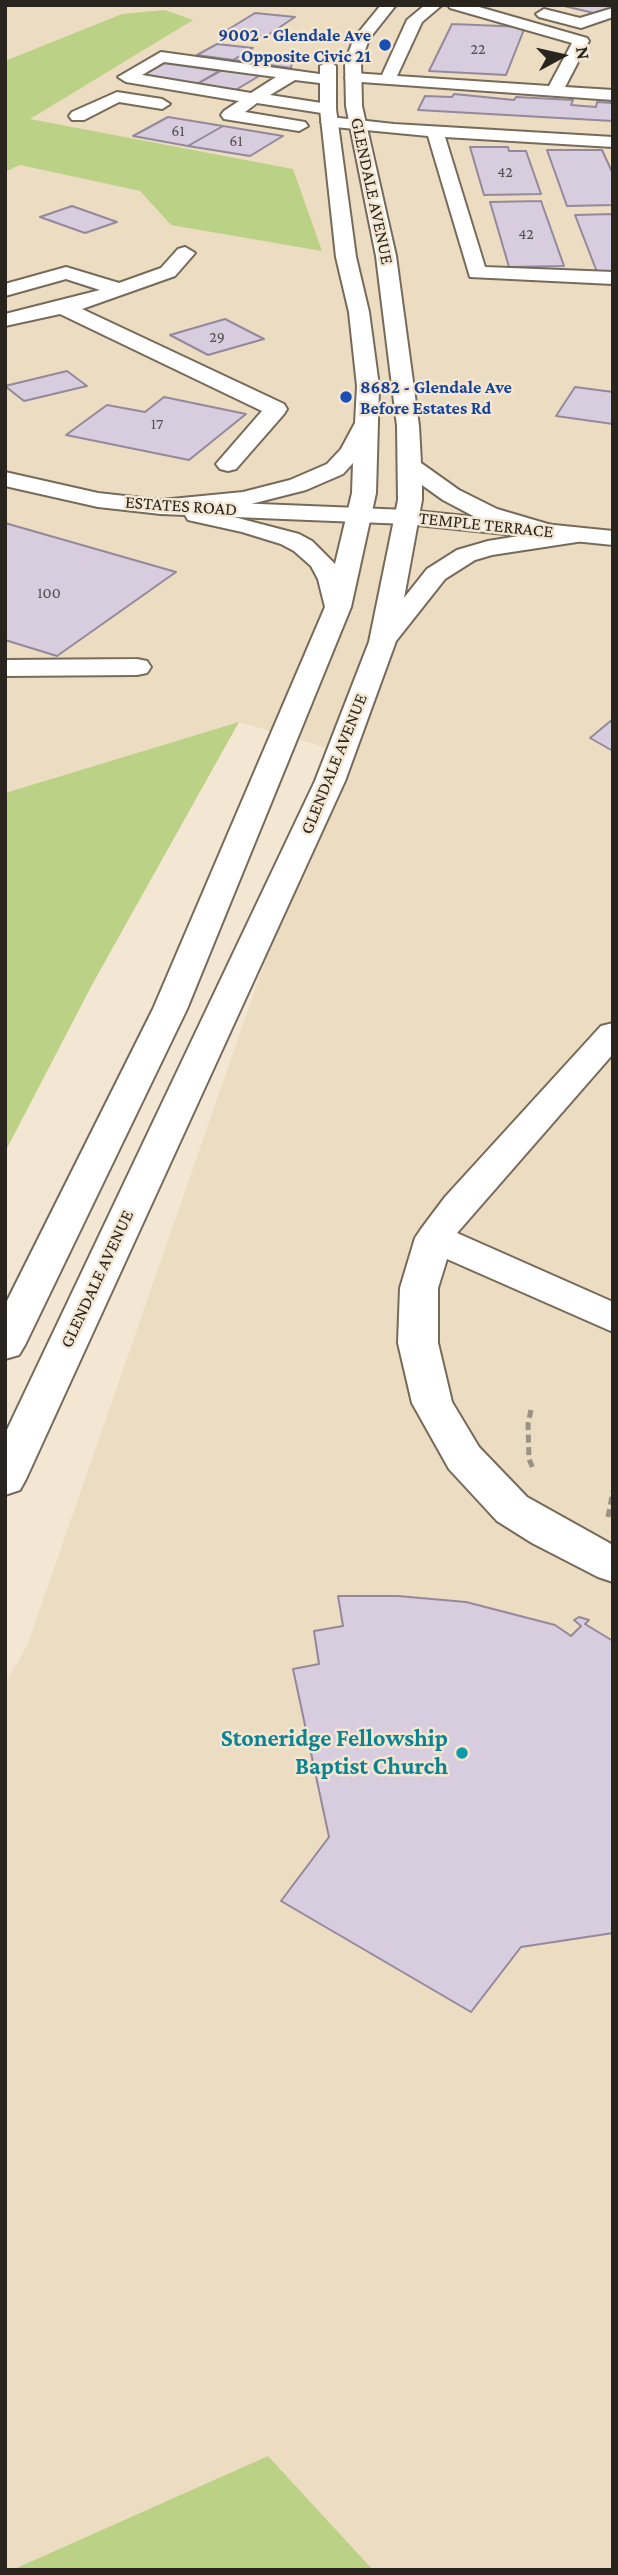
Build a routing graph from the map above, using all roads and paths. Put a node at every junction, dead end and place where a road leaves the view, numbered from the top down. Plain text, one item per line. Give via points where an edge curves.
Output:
1 (389, 5) edge
2 (435, 5) edge
3 (455, 5) edge
4 (510, 5) edge
5 (610, 15) edge
6 (326, 53) dead end
7 (290, 75) junction
8 (353, 78) junction
9 (328, 79) junction
10 (387, 80) junction
11 (554, 91) junction
12 (613, 95) edge
13 (254, 98) junction
14 (180, 107) dead end
15 (78, 116) dead end
16 (339, 118) junction
17 (299, 126) dead end
18 (435, 132) junction
19 (613, 133) edge
20 (613, 142) edge
21 (185, 253) dead end
22 (34, 258) dead end
23 (66, 273) junction
24 (613, 278) edge
25 (5, 290) edge
26 (120, 290) junction
27 (64, 308) junction
28 (5, 320) edge
29 (365, 425) junction
30 (228, 464) dead end
31 (410, 466) junction
32 (5, 479) edge
33 (161, 507) junction
34 (358, 515) junction
35 (407, 517) junction
36 (549, 532) junction
37 (577, 535) junction
38 (613, 538) edge
39 (338, 607) junction
40 (382, 642) junction
41 (137, 667) dead end
42 (5, 668) edge
43 (613, 1033) edge
44 (434, 1238) junction
45 (613, 1318) edge
46 (5, 1345) edge
47 (531, 1410) dead end
48 (536, 1475) dead end
49 (5, 1479) edge
50 (613, 1491) edge
51 (596, 1516) dead end
52 (610, 1523) edge
53 (613, 1565) edge

1 - 8 main road, GLENDALE AVENUE via 362,38 353,62
2 - 10 main road via 415,20
3 - 11 main road via 581,41
4 - 5 main road via 581,23
6 - 9 main road, GLENDALE AVENUE
7 - 9 main road
7 - 13 main road
7 - 13 main road via 160,57 126,77
8 - 10 main road
8 - 16 main road, GLENDALE AVENUE
9 - 16 main road, GLENDALE AVENUE
10 - 11 main road
11 - 12 main road
13 - 16 main road
13 - 17 main road via 224,114
14 - 15 main road via 117,97
16 - 18 main road
16 - 19 main road
16 - 29 main road, GLENDALE AVENUE via 346,257 359,312 368,386
16 - 31 main road, GLENDALE AVENUE via 386,256
18 - 20 main road
18 - 24 main road via 477,272
21 - 26 main road via 169,272
22 - 23 main road
23 - 25 main road
23 - 26 main road
26 - 27 main road
27 - 28 main road
27 - 30 main road via 276,409
29 - 33 main road via 351,452 335,469 298,485 243,499
29 - 34 main road, GLENDALE AVENUE
31 - 35 main road, GLENDALE AVENUE
31 - 36 main road via 476,508
32 - 33 main road, ESTATES ROAD via 97,500
33 - 34 main road, ESTATES ROAD
33 - 39 main road via 290,539 321,562
34 - 35 main road, TEMPLE TERRACE
34 - 39 main road, GLENDALE AVENUE
35 - 36 main road, TEMPLE TERRACE
35 - 40 main road, GLENDALE AVENUE
36 - 37 main road, TEMPLE TERRACE
37 - 38 main road, TEMPLE TERRACE
37 - 40 main road via 466,555 436,574
39 - 46 main road, GLENDALE AVENUE via 170,1009
40 - 49 main road, GLENDALE AVENUE via 330,781
41 - 42 main road
43 - 44 main road
44 - 45 main road
44 - 53 main road via 419,1288 418,1343 432,1403 464,1458 512,1509
47 - 48 path via 529,1459
50 - 52 path
51 - 52 path

